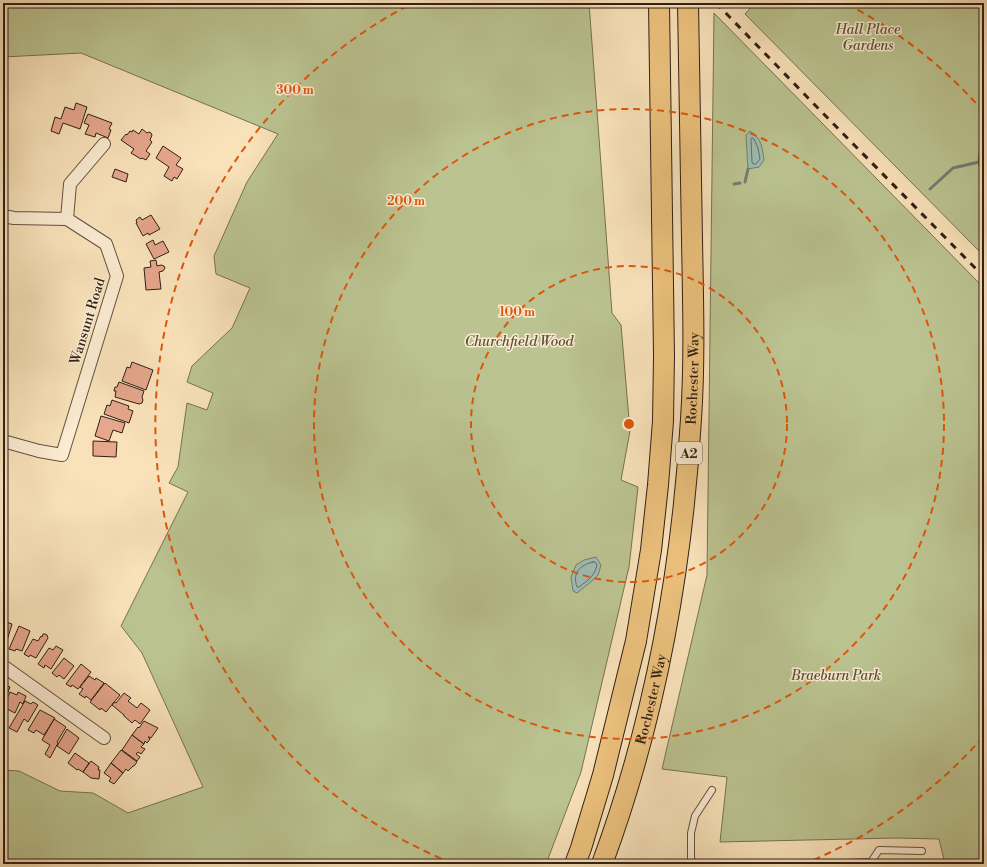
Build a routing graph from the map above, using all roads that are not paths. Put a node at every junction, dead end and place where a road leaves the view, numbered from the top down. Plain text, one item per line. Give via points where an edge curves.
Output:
1 (659, 3) edge
2 (688, 3) edge
3 (104, 144) dead end
4 (3, 216) edge
5 (67, 219) junction
6 (3, 441) edge
7 (3, 667) edge
8 (104, 738) dead end
9 (712, 790) dead end
10 (922, 851) dead end
11 (575, 864) edge
12 (602, 864) edge
13 (693, 864) edge
14 (823, 864) edge
15 (832, 864) edge

1 - 11 highway, Rochester Way / A2 via 664,355 663,421 658,486 651,550 636,641 603,775
2 - 12 highway, Rochester Way / A2 via 694,346 686,488 678,560 651,702 632,774
3 - 5 street via 70,184
4 - 5 street
5 - 6 street, Wansunt Road via 106,244 117,276 62,455
7 - 8 street
9 - 13 lane via 695,816 691,833 690,858
10 - 15 lane via 879,850 871,862
14 - 15 lane

